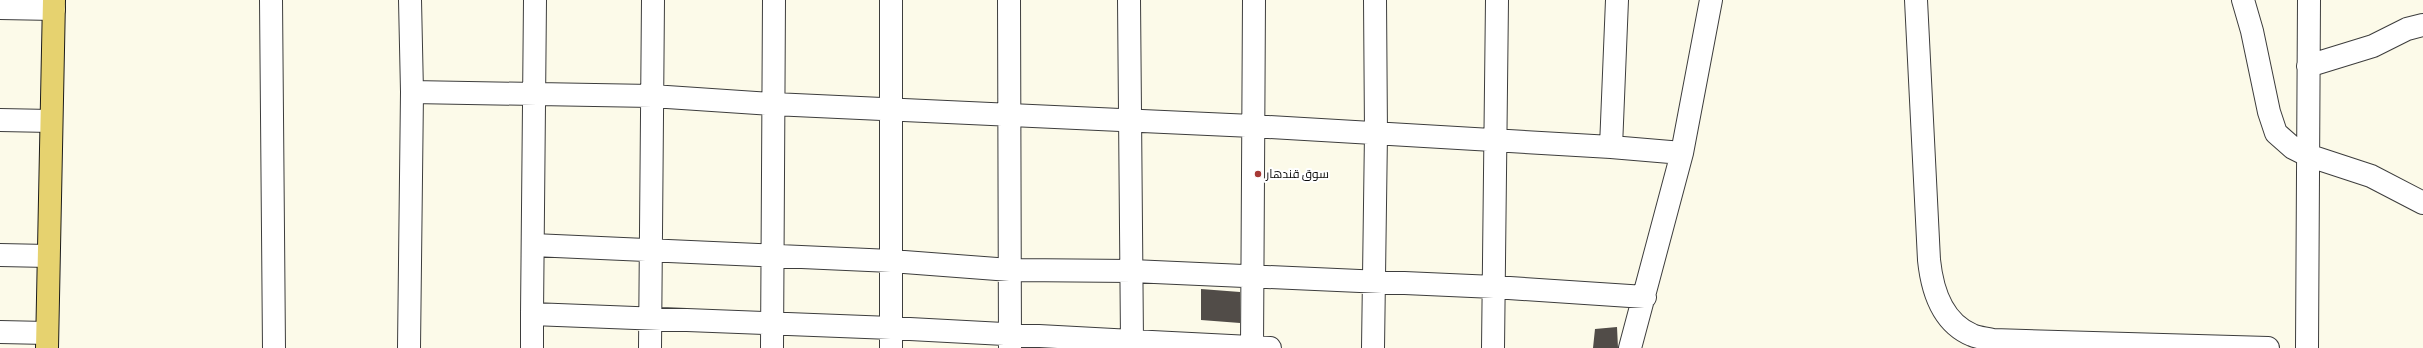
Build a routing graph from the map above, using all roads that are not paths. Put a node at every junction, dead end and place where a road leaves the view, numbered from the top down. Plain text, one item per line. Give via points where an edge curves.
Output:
1 (272, 0) edge
2 (410, 0) edge
3 (535, 0) edge
4 (653, 0) edge
5 (774, 0) edge
6 (891, 0) edge
7 (1009, 0) edge
8 (1129, 0) edge
9 (1254, 0) edge
10 (1375, 0) edge
11 (1497, 0) edge
12 (1617, 0) edge
13 (1711, 0) edge
14 (1916, 0) edge
15 (2243, 0) edge
16 (2309, 0) edge
17 (54, 4) edge
18 (0, 8) edge
19 (2423, 25) edge
20 (2308, 66) junction
21 (412, 92) junction
22 (534, 94) junction
23 (652, 96) junction
24 (773, 104) junction
25 (890, 109) junction
26 (1011, 114) junction
27 (0, 120) edge
28 (1130, 120) junction
29 (51, 121) junction
30 (1252, 126) junction
31 (1376, 134) junction
32 (1496, 140) junction
33 (1612, 147) junction
34 (1682, 153) junction
35 (2307, 155) junction
36 (2423, 203) edge
37 (533, 245) junction
38 (651, 252) junction
39 (0, 255) edge
40 (48, 256) junction
41 (773, 257) junction
42 (891, 261) junction
43 (1010, 270) junction
44 (1132, 272) junction
45 (1252, 276) junction
46 (1374, 283) junction
47 (1494, 287) junction
48 (1645, 298) junction
49 (532, 314) junction
50 (651, 318) junction
51 (773, 323) junction
52 (0, 332) edge
53 (891, 338) edge
54 (47, 341) edge
55 (1010, 342) edge
56 (1132, 345) edge
57 (274, 348) edge
58 (408, 348) edge
59 (532, 348) edge
60 (650, 348) edge
61 (772, 348) edge
62 (1258, 348) edge
63 (1373, 348) edge
64 (1493, 348) edge
65 (1630, 348) edge
66 (2268, 348) edge
67 (2307, 348) edge

1 - 57 street
2 - 21 street
3 - 22 street
4 - 23 street
5 - 24 street
6 - 25 street
7 - 26 street
8 - 28 street
9 - 30 street
10 - 31 street
11 - 32 street
12 - 33 street
13 - 34 street
14 - 66 street via 1929,260 1932,286 1939,304 1953,322 1971,335 1993,340
15 - 35 street via 2276,133 2293,148
16 - 20 street
17 - 18 street
17 - 29 main road
19 - 20 street via 2407,29 2373,46
20 - 35 street
21 - 22 street
21 - 58 street
22 - 23 street
22 - 37 street
23 - 24 street
23 - 38 street
24 - 25 street
24 - 41 street
25 - 26 street
25 - 42 street
26 - 28 street
26 - 43 street
27 - 29 street
28 - 30 street
28 - 44 street
29 - 40 main road
30 - 31 street
30 - 45 street
31 - 32 street
31 - 46 street
32 - 33 street
32 - 47 street
33 - 34 street
34 - 48 street
35 - 36 street via 2371,176
35 - 67 street
37 - 38 street
37 - 49 street
38 - 41 street
38 - 50 street
39 - 40 street
40 - 54 main road
41 - 42 street
41 - 51 street
42 - 43 street
42 - 53 street
43 - 44 street
43 - 55 street
44 - 45 street
44 - 56 street
45 - 46 street
45 - 62 street
46 - 47 street
46 - 63 street
47 - 48 street
47 - 64 street
48 - 65 street
49 - 50 street
49 - 59 street
50 - 51 street
50 - 60 street
51 - 53 street
51 - 61 street
52 - 54 street
53 - 55 street
55 - 56 street
56 - 62 street

